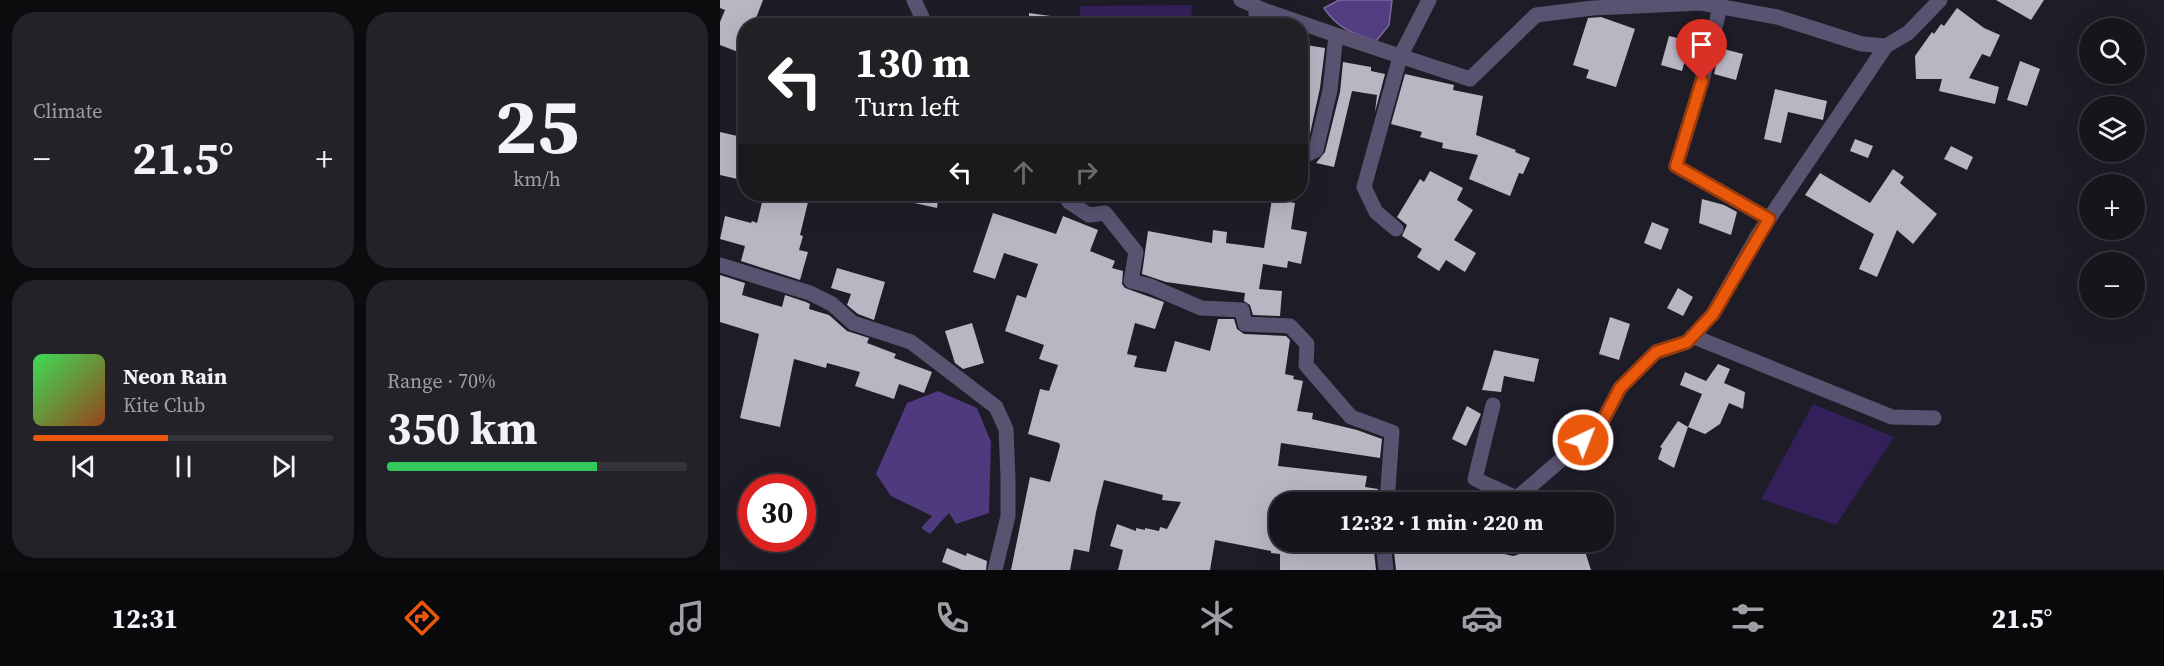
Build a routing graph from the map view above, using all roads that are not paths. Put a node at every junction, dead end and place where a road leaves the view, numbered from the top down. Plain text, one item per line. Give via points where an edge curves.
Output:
1 (914, 0) edge
2 (1429, 0) edge
3 (1940, 0) edge
4 (1248, 3) edge
5 (1720, 7) junction
6 (922, 18) edge
7 (1253, 18) edge
8 (1289, 18) edge
9 (1308, 25) edge
10 (1336, 35) junction
11 (1886, 46) junction
12 (1400, 57) junction
13 (1308, 154) edge
14 (1068, 201) edge
15 (1769, 219) junction
16 (1396, 230) dead end
17 (720, 265) edge
18 (1692, 336) junction
19 (1493, 405) dead end
20 (1934, 418) dead end
21 (1388, 492) edge
22 (1384, 552) edge
23 (995, 570) edge
24 (1386, 570) edge

1 - 6 street
2 - 12 street
3 - 11 street via 1908,33
4 - 7 street
4 - 8 street
5 - 11 street via 1777,16 1862,44
5 - 12 street via 1701,3 1536,15 1470,79
5 - 15 street via 1676,166
9 - 10 street
10 - 12 street
10 - 13 street via 1330,90 1316,150
11 - 15 street
12 - 16 street via 1364,188 1376,212
14 - 21 street via 1089,215 1105,213 1136,252 1131,281 1201,308 1242,310 1245,324 1290,326 1307,344 1306,365 1351,417 1392,432
15 - 18 street via 1713,314
17 - 23 street via 810,293 832,304 853,323 911,342 996,407 1006,429 1008,516
18 - 19 street via 1687,342 1656,352 1620,388 1600,426 1517,498 1475,479
18 - 20 street via 1892,417
22 - 24 street

